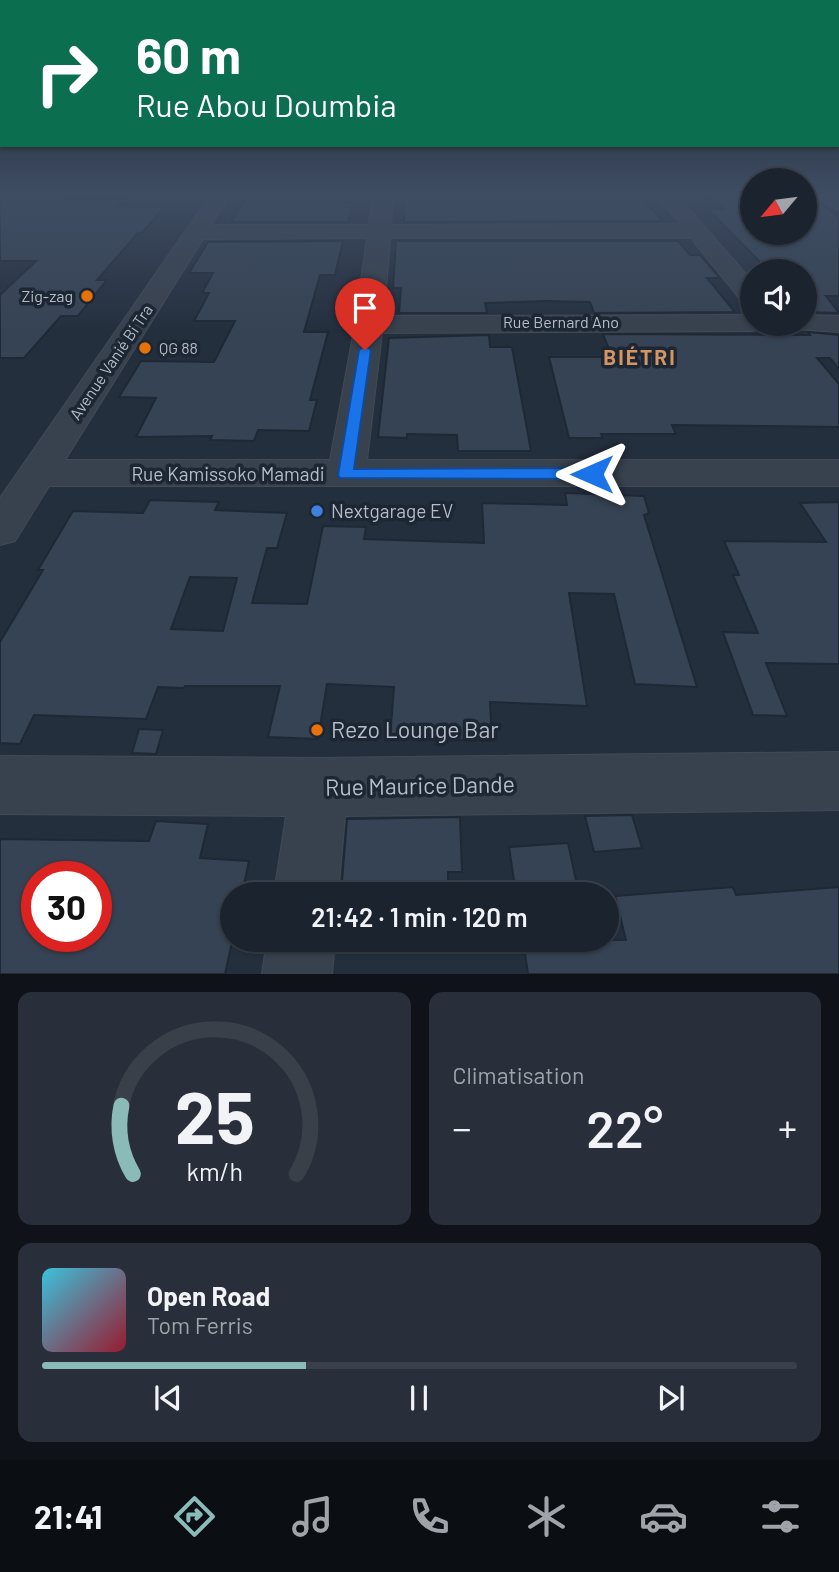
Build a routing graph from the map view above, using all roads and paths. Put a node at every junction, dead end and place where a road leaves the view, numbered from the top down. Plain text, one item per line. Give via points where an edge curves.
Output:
1 (193, 239) edge
2 (379, 239) edge
3 (704, 239) edge
4 (740, 283) edge
5 (740, 323) edge
6 (817, 323) edge
7 (839, 324) edge
8 (369, 325) junction
9 (38, 473) junction
10 (839, 473) edge
11 (346, 475) junction
12 (0, 530) edge
13 (839, 781) edge
14 (0, 785) edge
15 (318, 787) junction
16 (307, 882) edge
17 (300, 952) edge
18 (297, 974) edge

1 - 9 street, Avenue Vanié Bi Tra
2 - 8 street
3 - 4 street
5 - 8 street, Rue Bernard Ano
6 - 7 street
8 - 11 street
9 - 11 street, Rue Kamissoko Mamadi
9 - 12 street, Avenue Vanié Bi Tra
10 - 11 street, Rue Kamissoko Mamadi
13 - 15 street, Rue Maurice Dande
14 - 15 street, Rue Maurice Dande
15 - 16 street
17 - 18 street

